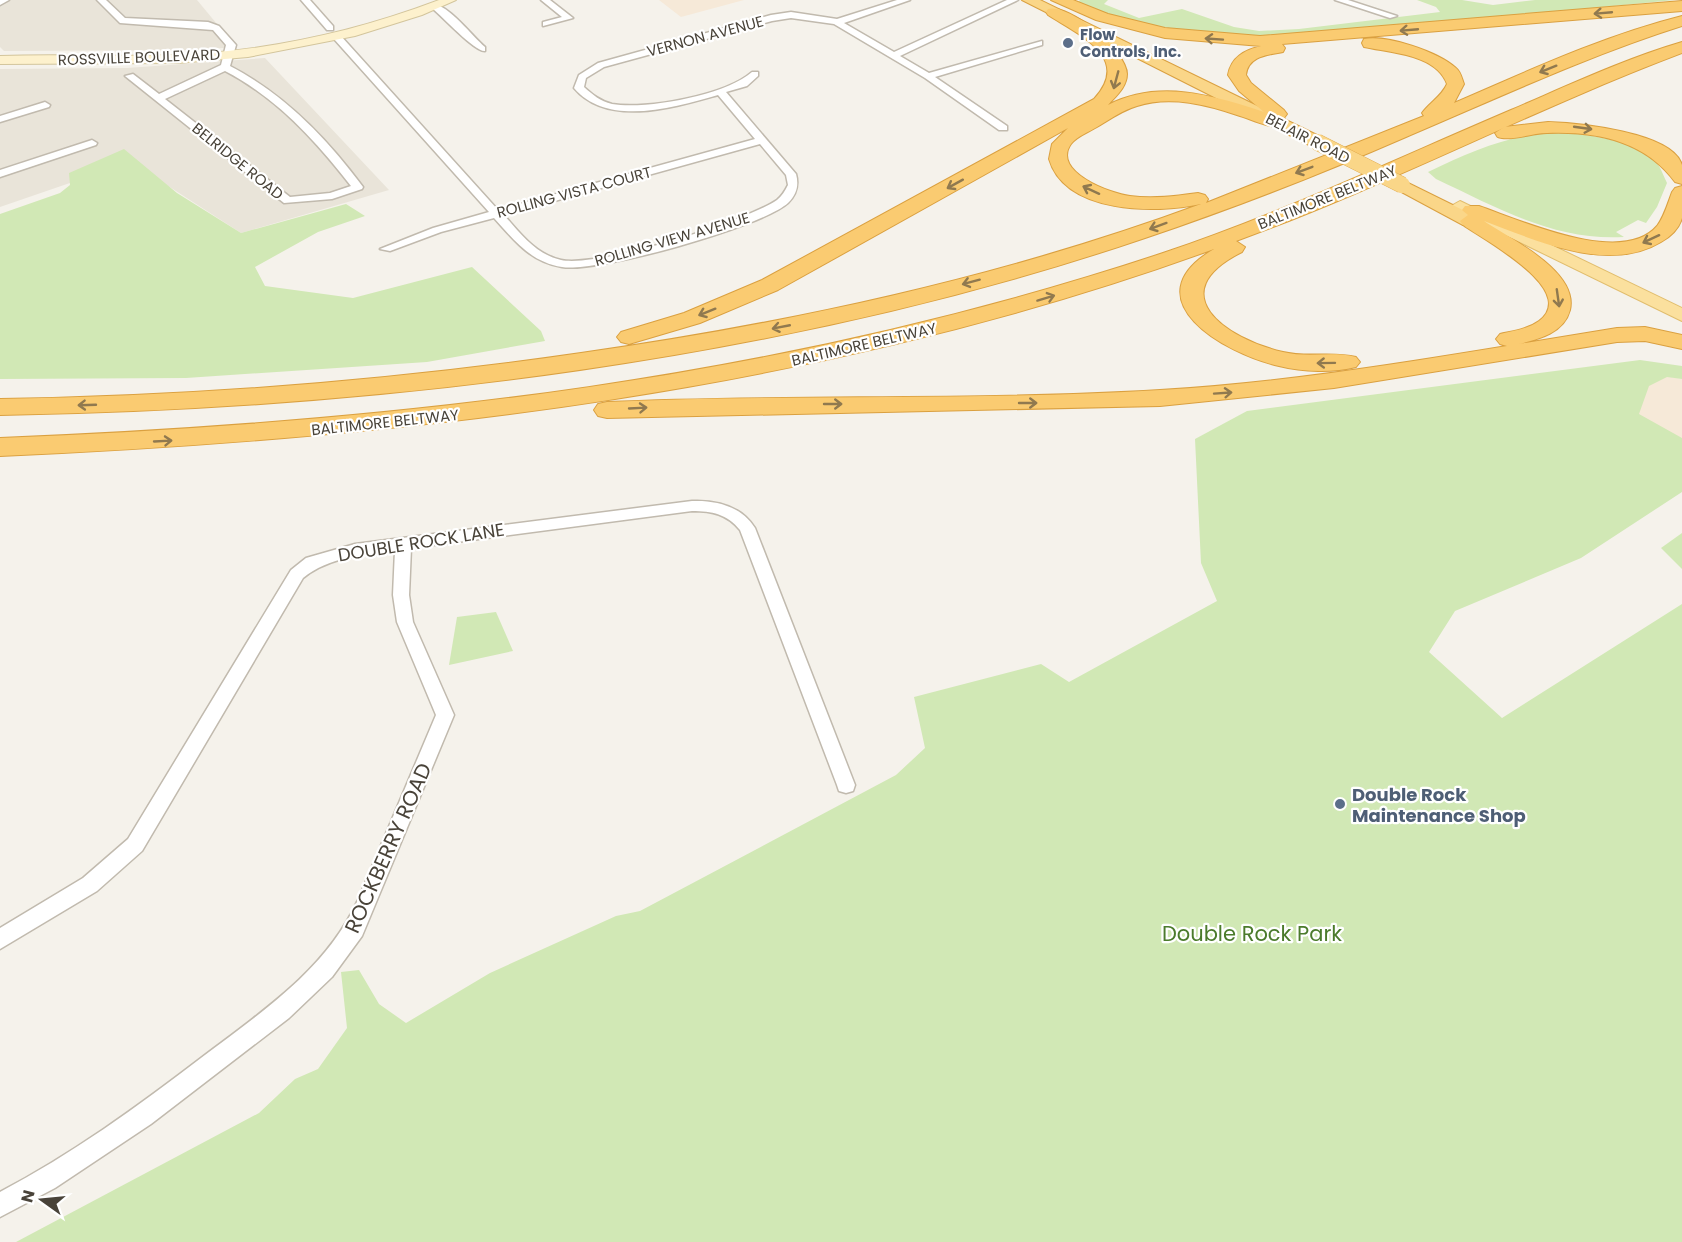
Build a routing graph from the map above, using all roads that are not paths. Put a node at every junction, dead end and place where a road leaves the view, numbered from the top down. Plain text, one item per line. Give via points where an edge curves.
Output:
1 (5, 0) edge
2 (101, 0) edge
3 (305, 0) edge
4 (450, 0) edge
5 (545, 0) edge
6 (906, 0) edge
7 (1014, 0) edge
8 (1029, 0) edge
9 (1339, 0) edge
10 (0, 2) edge
11 (1055, 4) edge
12 (435, 6) junction
13 (1682, 6) edge
14 (1393, 16) dead end
15 (1682, 21) edge
16 (837, 22) junction
17 (546, 24) dead end
18 (334, 32) junction
19 (1039, 43) dead end
20 (1682, 47) edge
21 (482, 50) dead end
22 (892, 56) junction
23 (0, 60) edge
24 (226, 61) junction
25 (756, 74) dead end
26 (130, 76) dead end
27 (928, 76) junction
28 (720, 91) junction
29 (159, 98) junction
30 (45, 105) dead end
31 (1277, 118) junction
32 (0, 119) edge
33 (1003, 128) dead end
34 (1397, 134) junction
35 (763, 140) junction
36 (92, 143) dead end
37 (1424, 157) junction
38 (0, 174) edge
39 (1682, 178) edge
40 (1271, 183) junction
41 (1682, 192) edge
42 (1313, 203) junction
43 (497, 213) junction
44 (1465, 214) junction
45 (386, 249) dead end
46 (1682, 315) edge
47 (1682, 328) edge
48 (1682, 342) edge
49 (133, 404) junction
50 (0, 407) edge
51 (433, 418) junction
52 (0, 447) edge
53 (403, 544) junction
54 (846, 785) dead end
55 (0, 939) edge
56 (0, 1205) edge

1 - 10 street
2 - 24 street via 123,21 199,23 216,28 231,45
3 - 18 street, ROLLING VIEW AVENUE
4 - 12 main road, ROSSVILLE BOULEVARD
5 - 17 street via 569,18
6 - 16 street
7 - 22 street
8 - 11 highway, BELAIR ROAD
9 - 14 street
13 -> 11 highway via 1260,41 1206,39 1154,31
11 - 31 highway, BELAIR ROAD
11 -> 49 highway via 1115,59 1119,75 1107,97 831,254 735,301 650,331 551,355 346,384
12 - 18 main road, ROSSVILLE BOULEVARD
12 - 21 street
15 -> 34 highway, BALTIMORE BELTWAY via 1579,57
16 - 22 street, VERNON AVENUE
16 - 28 street, VERNON AVENUE via 807,16 771,18 601,65 587,72 579,86 592,100 628,109
18 - 24 main road, ROSSVILLE BOULEVARD
18 - 43 street, ROLLING VIEW AVENUE
19 - 27 street
20 - 37 highway, BALTIMORE BELTWAY
22 - 27 street, VERNON AVENUE
23 - 24 main road, ROSSVILLE BOULEVARD
24 - 29 street
24 - 29 street, BELRIDGE ROAD via 318,137 358,187 332,196 288,201
25 - 28 street, VERNON AVENUE via 744,84
26 - 29 street, BELRIDGE ROAD
27 - 33 street, VERNON AVENUE
28 - 35 street, ROLLING VIEW AVENUE
30 - 32 street
31 - 34 highway via 1240,81 1237,69 1244,59 1276,48 1342,42 1381,44 1411,51 1440,64 1457,83 1444,105
40 -> 31 highway via 1180,202 1128,202 1076,182 1063,169 1058,156 1070,135 1120,107 1153,98 1203,100
31 - 44 highway, BELAIR ROAD, bridge
34 -> 40 highway, BALTIMORE BELTWAY
35 - 43 street, ROLLING VISTA COURT
35 - 43 street, ROLLING VIEW AVENUE via 794,180 783,201 749,218 634,253 578,265 543,260 526,247
36 - 38 street
37 -> 39 highway via 1522,128 1567,126 1597,130 1641,145 1672,163
37 - 42 highway, BALTIMORE BELTWAY
40 -> 49 highway, BALTIMORE BELTWAY via 1077,253 933,292 771,329 607,357 439,379
41 -> 44 highway via 1662,234 1648,242 1621,248 1553,240
44 -> 42 highway via 1554,282 1561,302 1559,311 1545,327 1511,338 1388,358 1326,363 1281,359 1223,336 1194,306 1192,285 1199,270
51 -> 42 highway, BALTIMORE BELTWAY via 704,377 956,323 1172,257
43 - 45 street, ROLLING VISTA COURT
44 - 46 main road, BELAIR ROAD
44 - 47 main road, BELAIR ROAD
51 -> 48 highway via 701,406 1052,403 1179,396 1311,383 1617,335 1645,334
49 -> 50 highway, BALTIMORE BELTWAY
52 -> 51 highway, BALTIMORE BELTWAY via 231,437
53 - 54 street, DOUBLE ROCK LANE via 692,506 712,506 734,514 747,528
53 - 55 street, DOUBLE ROCK LANE via 331,556 299,570 135,845 107,872
53 - 56 street, ROCKBERRY ROAD via 401,595 405,622 445,715 355,928 325,970 281,1010 94,1149

